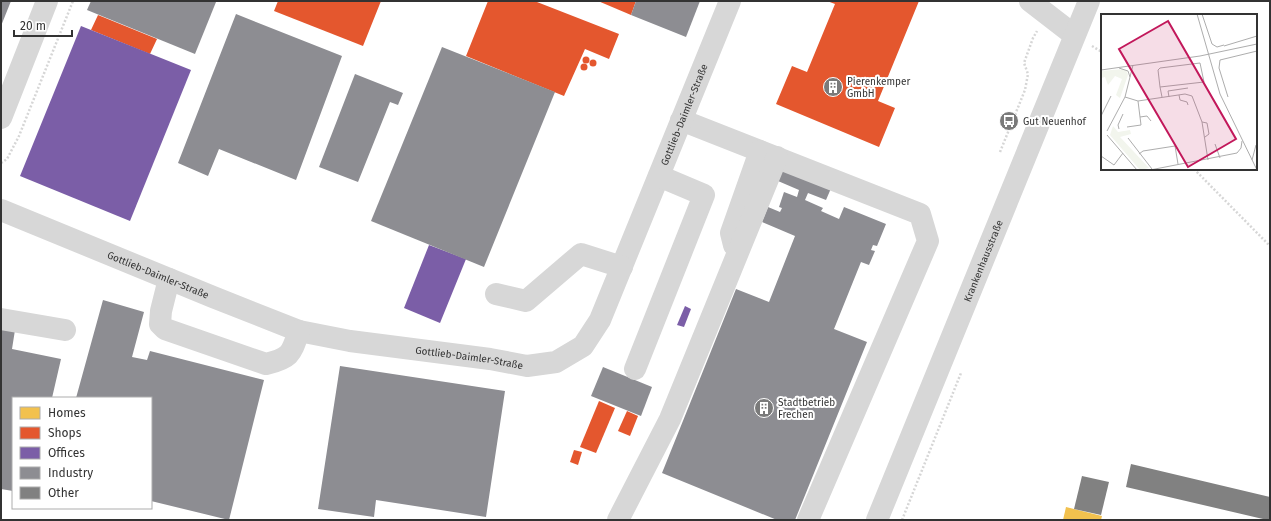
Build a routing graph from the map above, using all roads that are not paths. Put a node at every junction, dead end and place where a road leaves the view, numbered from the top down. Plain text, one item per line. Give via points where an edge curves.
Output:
1 (47, 1) edge
2 (730, 1) edge
3 (1089, 1) edge
4 (1038, 7) edge
5 (1074, 35) junction
6 (1, 118) edge
7 (681, 120) junction
8 (769, 154) junction
9 (659, 176) junction
10 (1, 210) edge
11 (622, 268) junction
12 (169, 279) junction
13 (496, 294) dead end
14 (1, 319) edge
15 (65, 330) dead end
16 (299, 331) junction
17 (635, 369) dead end
18 (618, 520) edge
19 (808, 520) edge
20 (877, 520) edge

1 - 6 street
2 - 7 street, Gottlieb-Daimler-Straße
3 - 5 street, Krankenhausstraße
4 - 5 street
5 - 20 street, Krankenhausstraße
7 - 8 street
7 - 9 street, Gottlieb-Daimler-Straße
8 - 18 street via 737,255 670,419
8 - 19 street via 920,214 928,241
9 - 11 street, Gottlieb-Daimler-Straße
9 - 17 street via 704,194
10 - 12 street, Gottlieb-Daimler-Straße
11 - 13 street via 581,254 526,301
11 - 16 street, Gottlieb-Daimler-Straße via 600,320 583,346 556,362 527,366 350,342
12 - 16 street, Gottlieb-Daimler-Straße
12 - 16 street via 160,324 165,329 266,364 288,356
14 - 15 street

